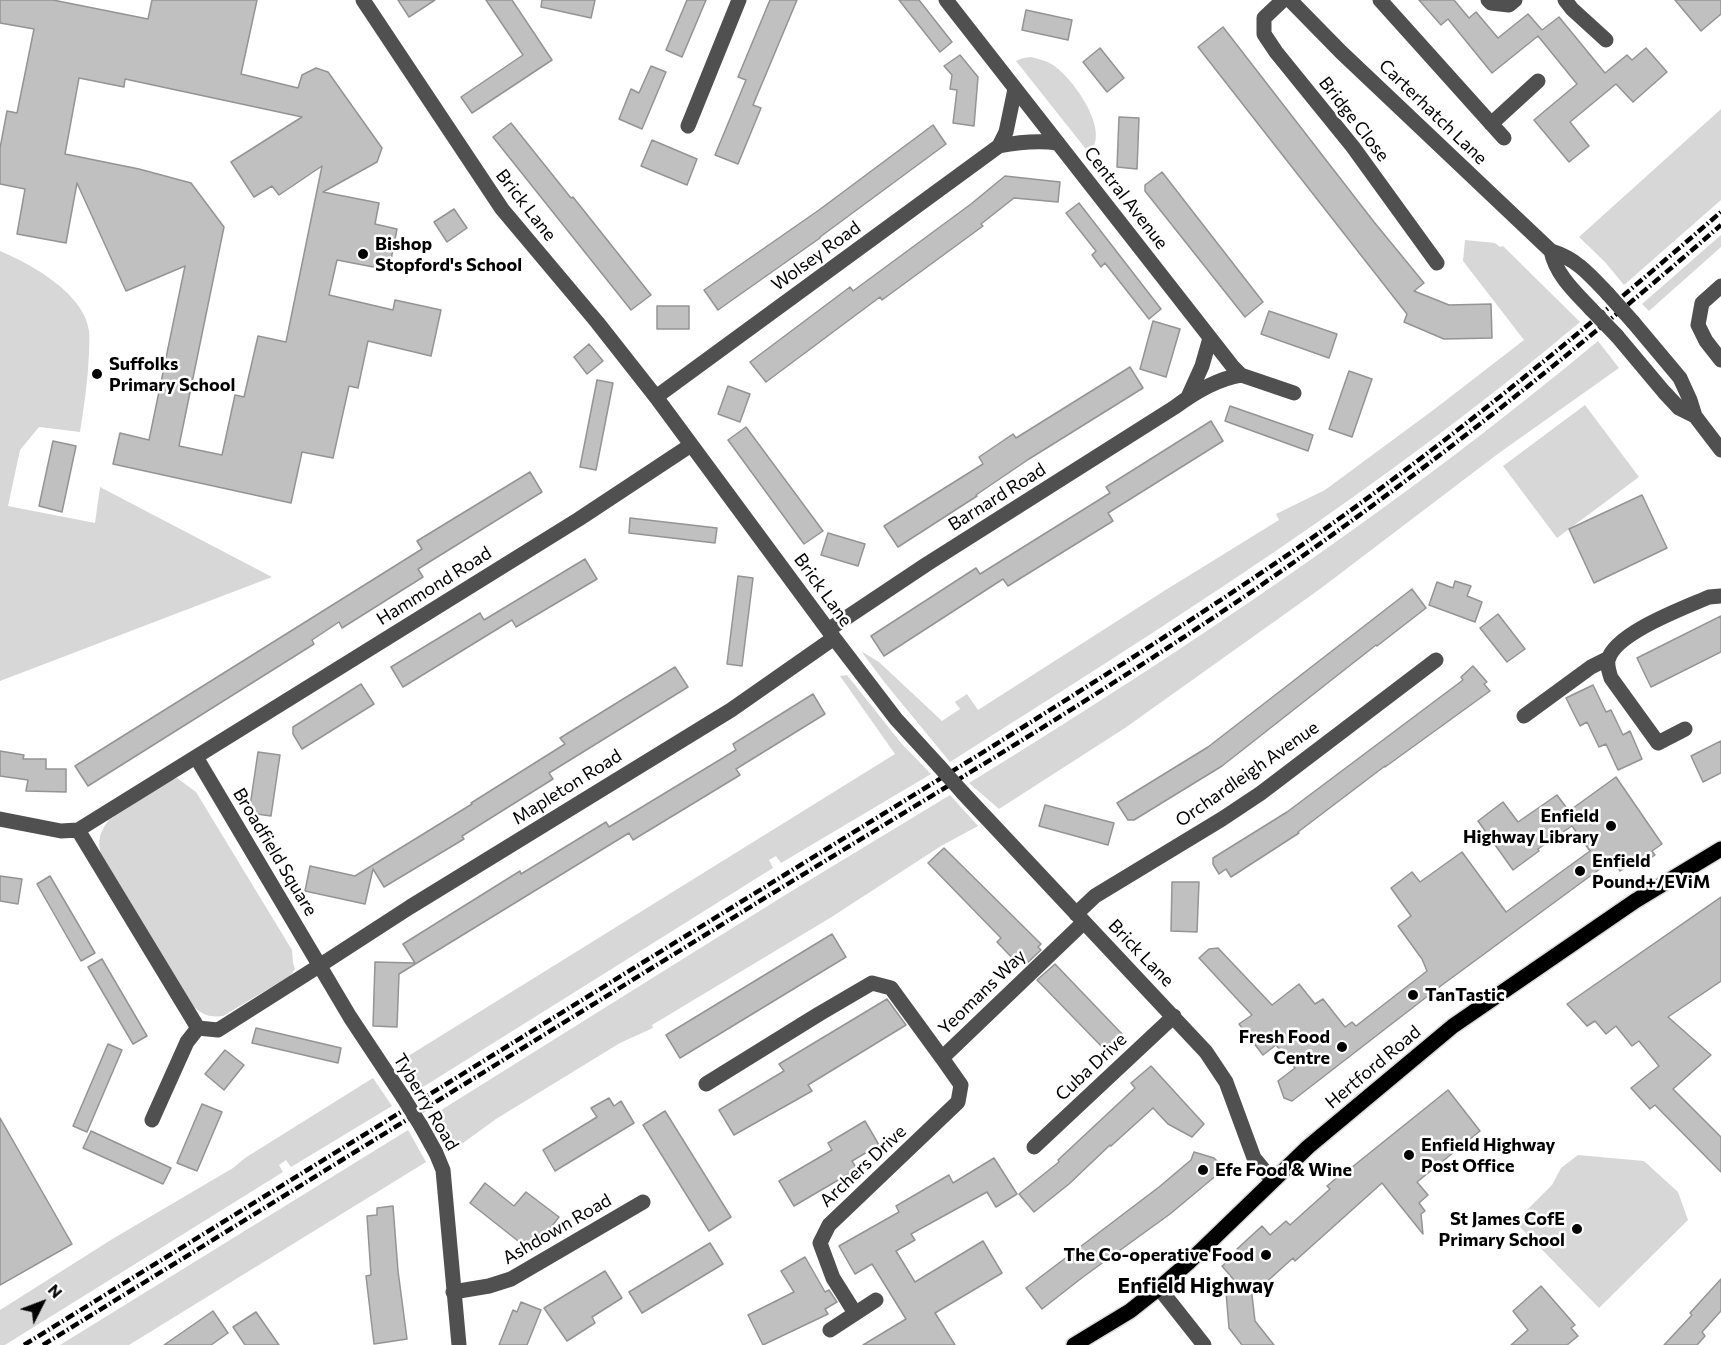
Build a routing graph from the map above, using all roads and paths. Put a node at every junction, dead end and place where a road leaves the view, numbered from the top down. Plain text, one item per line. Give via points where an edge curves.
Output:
1 (363, 0) edge
2 (739, 0) edge
3 (946, 0) edge
4 (1283, 0) edge
5 (1290, 0) edge
6 (1380, 0) edge
7 (1488, 0) edge
8 (1515, 0) edge
9 (1565, 0) edge
10 (1606, 40) dead end
11 (1538, 81) dead end
12 (1015, 88) junction
13 (1491, 124) junction
14 (688, 126) dead end
15 (1504, 138) dead end
16 (1058, 143) junction
17 (999, 146) junction
18 (1551, 251) junction
19 (1437, 263) dead end
20 (1721, 286) edge
21 (1210, 338) junction
22 (1721, 360) edge
23 (1241, 375) junction
24 (1294, 393) dead end
25 (656, 397) junction
26 (1188, 397) junction
27 (1695, 416) junction
28 (692, 445) junction
29 (1721, 450) edge
30 (1721, 596) edge
31 (831, 634) junction
32 (1609, 658) junction
33 (1436, 660) dead end
34 (1524, 716) dead end
35 (1684, 729) dead end
36 (196, 757) junction
37 (0, 819) edge
38 (78, 830) junction
39 (1721, 849) edge
40 (1080, 918) junction
41 (319, 966) junction
42 (1174, 1016) junction
43 (198, 1028) junction
44 (942, 1058) junction
45 (706, 1084) dead end
46 (152, 1119) dead end
47 (1034, 1147) dead end
48 (1272, 1180) junction
49 (643, 1202) dead end
50 (1159, 1288) junction
51 (453, 1292) junction
52 (876, 1300) dead end
53 (855, 1313) junction
54 (830, 1330) dead end
55 (459, 1345) edge
56 (1074, 1345) edge
57 (1204, 1345) edge

1 - 25 street, Brick Lane via 502,209
2 - 14 street
3 - 12 street, Central Avenue
4 - 19 street, Bridge Close via 1264,18 1264,34
5 - 18 street, Carterhatch Lane
6 - 13 street, Carterhatch Lane
7 - 8 street via 1509,5
9 - 10 street
11 - 13 street, Carterhatch Lane
12 - 16 street, Central Avenue
12 - 17 street via 1006,132
13 - 15 street, Carterhatch Lane
16 - 17 street, Wolsey Road via 1029,141
16 - 21 street, Central Avenue
17 - 25 street, Wolsey Road
18 - 27 street, Carterhatch Lane, bridge via 1566,282 1664,392
18 - 27 street, Carterhatch Lane, bridge via 1580,265 1633,321 1680,378
20 - 22 street via 1702,303 1698,325
21 - 23 street, Central Avenue
21 - 26 street
23 - 24 street
23 - 26 street, Barnard Road via 1217,381
25 - 28 street, Brick Lane
26 - 31 street, Barnard Road via 927,564
27 - 29 street, Carterhatch Lane
28 - 31 street, Brick Lane
28 - 36 street, Hammond Road
30 - 32 street via 1708,597 1637,630
31 - 40 street, Brick Lane, bridge via 939,766
31 - 41 street, Mapleton Road via 731,710
32 - 34 street
32 - 35 street via 1611,678 1658,743
33 - 40 street, Orchardleigh Avenue via 1261,793 1095,896
36 - 38 street
36 - 41 street, Broadfield Square
37 - 38 street via 61,831
38 - 43 street
39 - 48 main road, Hertford Road via 1635,901 1453,1026
40 - 42 street, Brick Lane
40 - 44 street, Yeomans Way
41 - 43 street via 218,1030
41 - 51 street, Tyberry Road, bridge via 421,1126 443,1170
42 - 47 street, Cuba Drive
42 - 48 street, Brick Lane via 1226,1082 1254,1158
43 - 46 street via 187,1042
44 - 45 street, Yeomans Way via 891,988 872,983
44 - 53 street, Archers Drive via 961,1085 958,1102 829,1225 819,1243 833,1278
48 - 50 main road, Hertford Road
49 - 51 street, Ashdown Road via 511,1279
50 - 56 main road, Hertford Road
50 - 57 street
51 - 55 street, Tyberry Road
52 - 53 street
53 - 54 street

